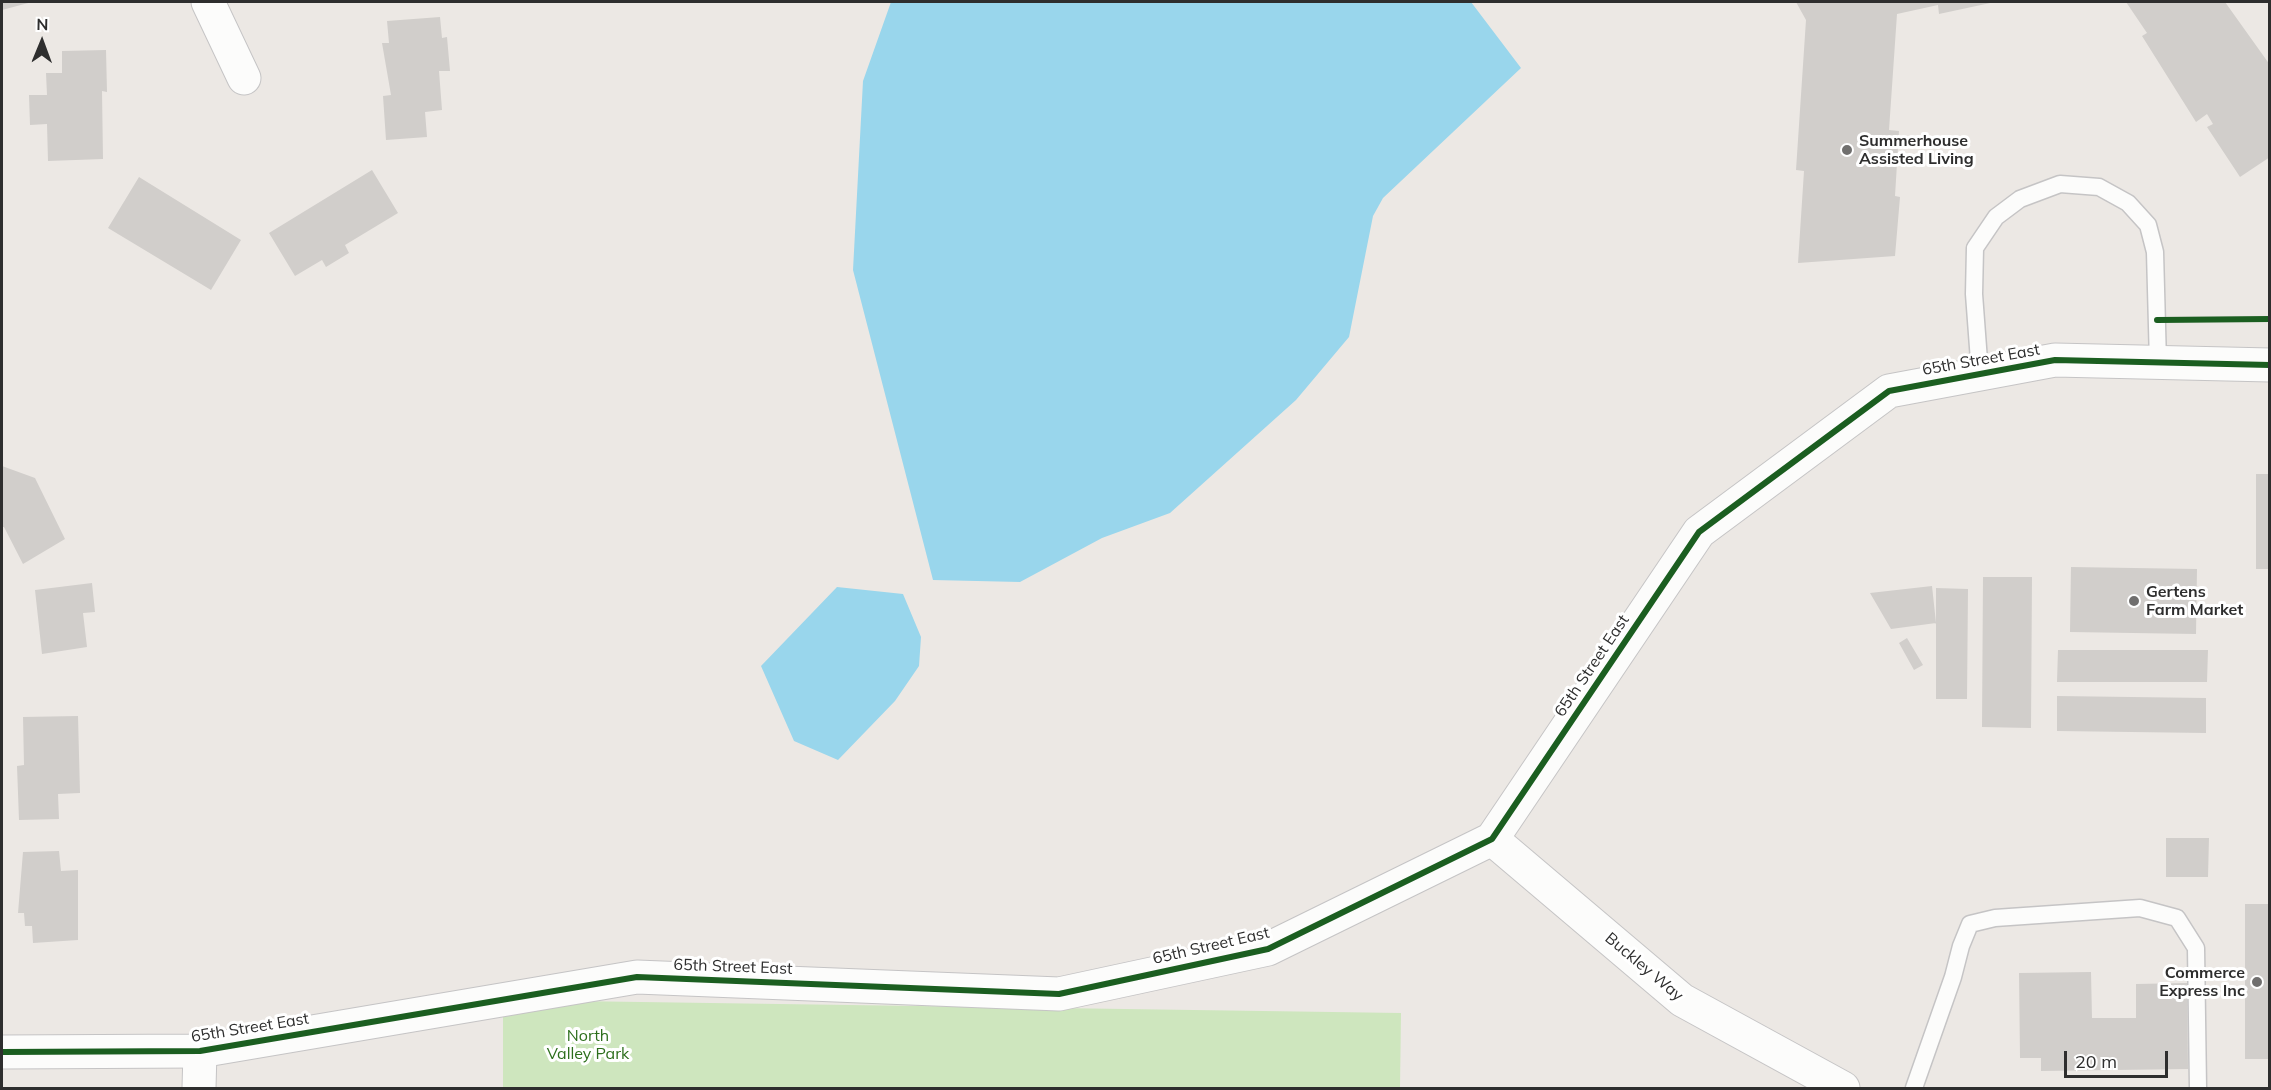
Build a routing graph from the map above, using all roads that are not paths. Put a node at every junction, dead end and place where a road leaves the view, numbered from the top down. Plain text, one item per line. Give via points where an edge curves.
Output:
1 (208, 2) edge
2 (244, 78) dead end
3 (2158, 363) junction
4 (2270, 366) edge
5 (1980, 374) junction
6 (1492, 839) junction
7 (200, 1051) junction
8 (2, 1052) edge
9 (199, 1089) edge
10 (1843, 1089) edge
11 (1914, 1089) edge
12 (2198, 1089) edge

1 - 2 street
3 - 4 street, 65th Street East
3 - 5 street, 65th Street East via 2055,360
3 - 5 lane via 2155,252 2148,225 2128,203 2099,187 2060,184 2019,199 1996,217 1975,248
5 - 6 street, 65th Street East via 1888,391 1699,532
6 - 7 street, 65th Street East via 1268,949 1059,994 638,977
6 - 10 street, Buckley Way via 1682,999
7 - 8 street, 65th Street East
7 - 9 street
11 - 12 lane via 1970,924 1995,918 2140,908 2177,918 2196,948

